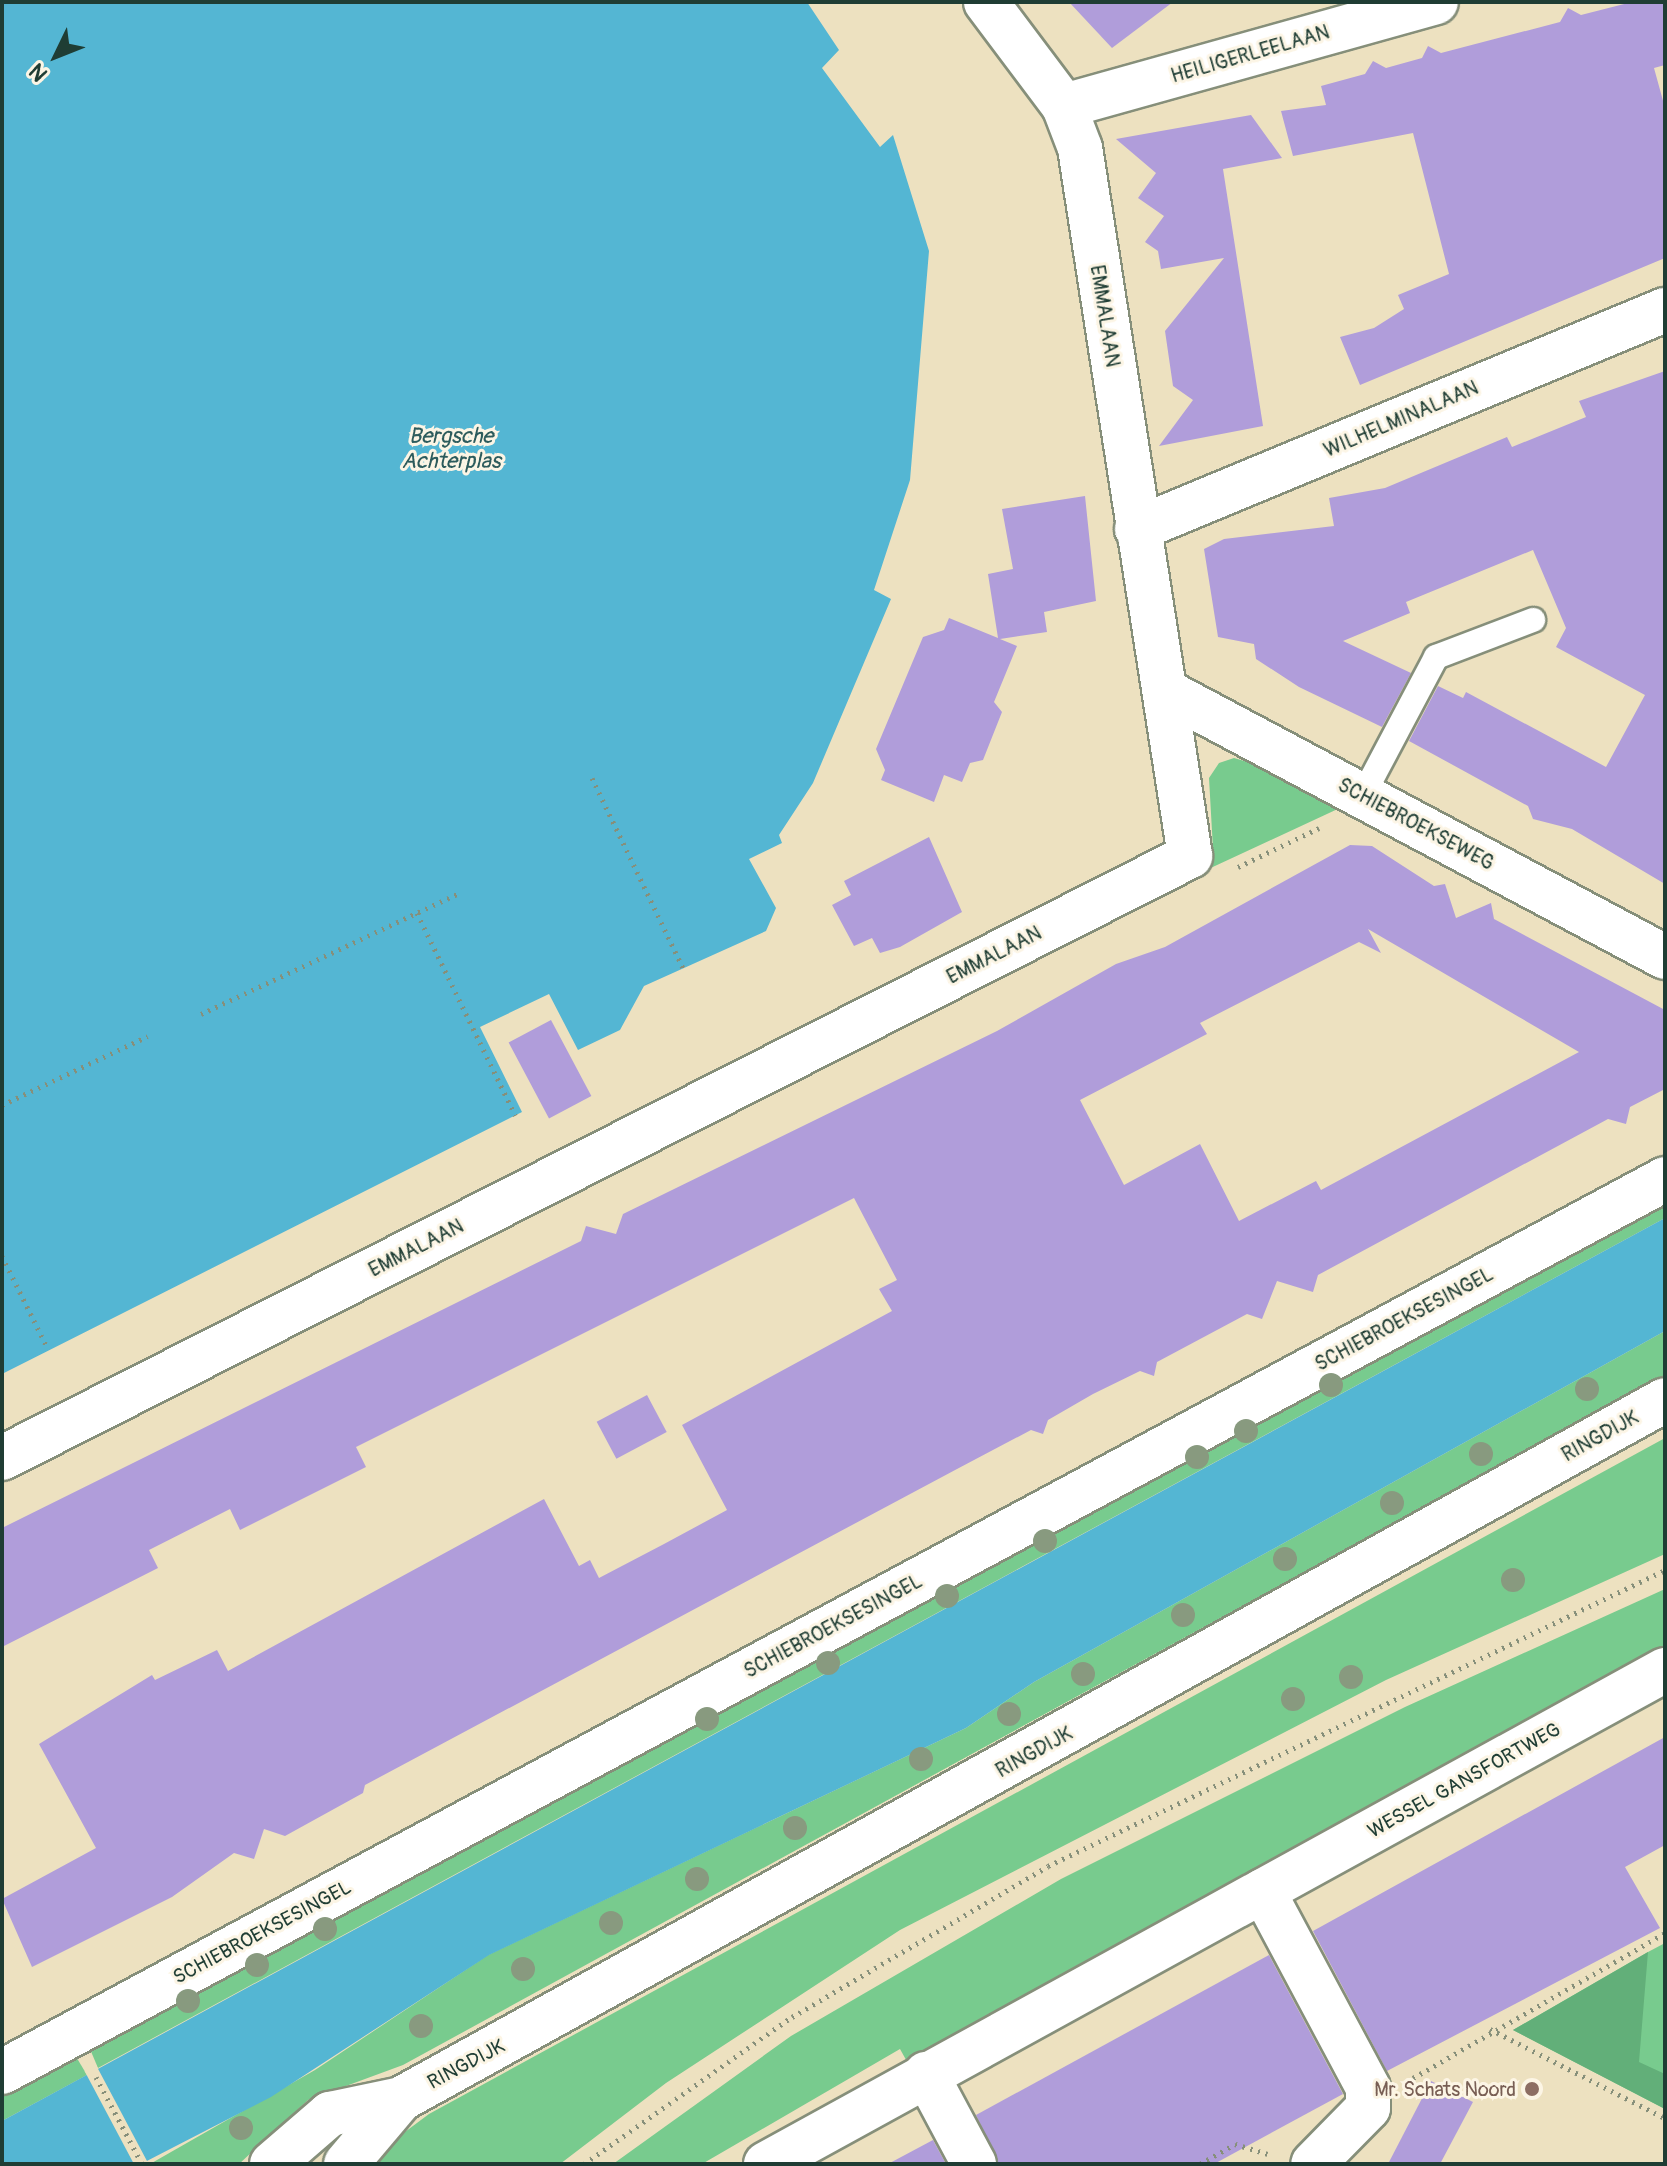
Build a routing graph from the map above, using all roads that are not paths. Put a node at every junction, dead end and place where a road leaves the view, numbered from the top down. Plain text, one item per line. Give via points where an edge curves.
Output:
1 (986, 2) edge
2 (1436, 2) edge
3 (1064, 106) junction
4 (1665, 310) edge
5 (1137, 529) junction
6 (1533, 620) dead end
7 (1167, 692) junction
8 (1368, 798) junction
9 (1665, 957) edge
10 (1665, 1179) edge
11 (1665, 1400) edge
12 (2, 1458) edge
13 (1665, 1670) edge
14 (1263, 1891) junction
15 (2, 2072) edge
16 (926, 2074) junction
17 (401, 2099) junction
18 (1295, 2160) edge
19 (272, 2164) edge
20 (346, 2164) edge
21 (766, 2164) edge
22 (974, 2164) edge

1 - 3 street, EMMALAAN
2 - 3 street, HEILIGERLEELAAN
3 - 5 street, EMMALAAN via 1080,148
4 - 5 street, WILHELMINALAAN
5 - 7 street, EMMALAAN via 1156,670
6 - 8 lane via 1436,657
7 - 8 street, SCHIEBROEKSEWEG
7 - 12 street, EMMALAAN via 1190,856
8 - 9 street, SCHIEBROEKSEWEG
10 - 15 street, SCHIEBROEKSESINGEL
11 - 17 street, RINGDIJK
13 - 14 street, WESSEL GANSFORTWEG
14 - 16 street, WESSEL GANSFORTWEG
14 - 18 street via 1368,2088 1368,2108
16 - 21 street, WESSEL GANSFORTWEG
16 - 22 street
17 - 19 street, RINGDIJK via 330,2114
17 - 20 street, RINGDIJK

